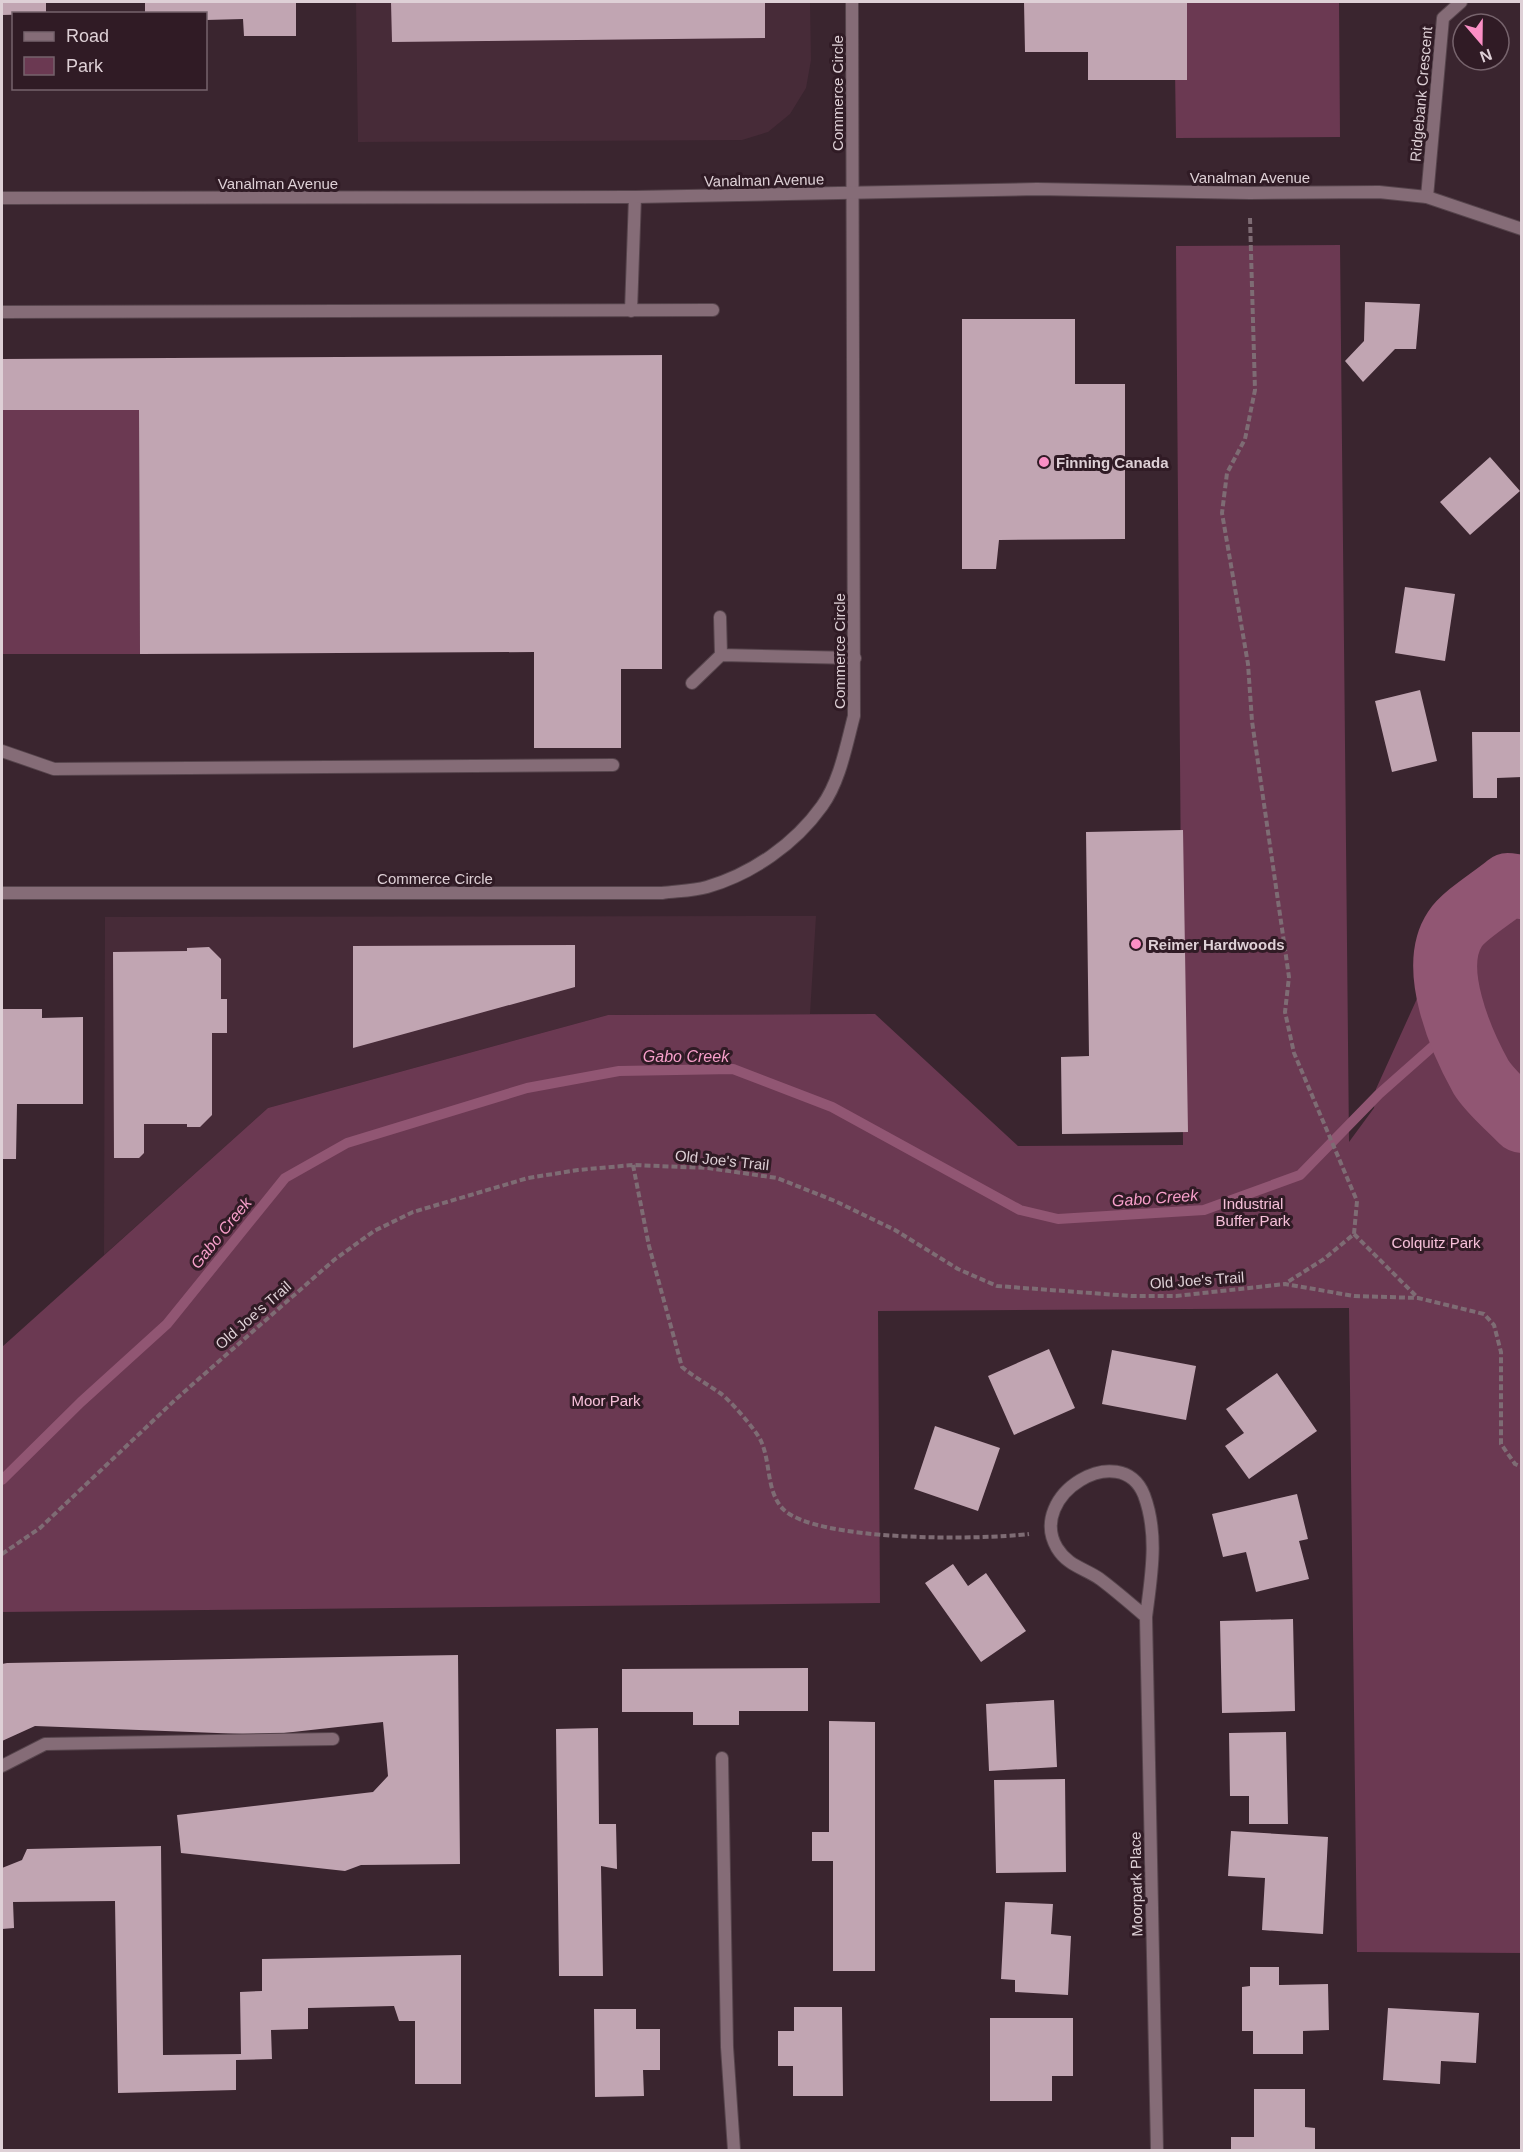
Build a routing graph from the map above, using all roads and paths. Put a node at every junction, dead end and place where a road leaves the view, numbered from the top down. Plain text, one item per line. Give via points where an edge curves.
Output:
1 (852, 2) edge
2 (1461, 2) edge
3 (1250, 193) junction
4 (852, 195) junction
5 (635, 197) junction
6 (1427, 197) junction
7 (2, 198) edge
8 (1521, 229) edge
9 (713, 310) dead end
10 (631, 311) junction
11 (2, 312) edge
12 (720, 617) dead end
13 (721, 655) junction
14 (855, 658) junction
15 (692, 683) dead end
16 (2, 751) edge
17 (613, 765) dead end
18 (2, 893) edge
19 (633, 1165) junction
20 (1354, 1234) junction
21 (1285, 1284) junction
22 (1418, 1298) junction
23 (1521, 1467) edge
24 (1053, 1532) junction
25 (2, 1554) edge
26 (1146, 1617) junction
27 (333, 1739) dead end
28 (722, 1758) dead end
29 (2, 1766) edge
30 (734, 2151) edge
31 (1157, 2151) edge

1 - 4 street, Commerce Circle
2 - 6 street, Ridgebank Crescent via 1443,18
3 - 4 street, Vanalman Avenue via 1037,189
3 - 6 street, Vanalman Avenue via 1379,192
3 - 20 path via 1255,390 1245,439 1227,472 1222,513 1248,664 1252,721 1289,977 1285,1012 1294,1053 1357,1201
4 - 5 street, Vanalman Avenue
4 - 14 street, Commerce Circle
5 - 7 street, Vanalman Avenue
5 - 10 street
6 - 8 street, Vanalman Avenue
9 - 10 street
10 - 11 street
12 - 13 street
13 - 14 street
13 - 15 street
14 - 18 street, Commerce Circle via 854,716 841,766 823,806 788,845 747,870 707,887 662,893
16 - 17 street via 54,769
19 - 21 path, Old Joe's Trail via 708,1168 777,1178 895,1230 958,1269 997,1286 1176,1296
19 - 24 path via 649,1246 682,1367 722,1394 760,1438 768,1458 772,1491 784,1510 831,1530 887,1535
19 - 25 path, Old Joe's Trail via 528,1178 413,1212 374,1231 334,1260 176,1399 40,1528
20 - 21 path
20 - 22 path
21 - 22 path, Old Joe's Trail via 1354,1296
22 - 23 path, Old Joe's Trail via 1484,1314 1494,1325 1501,1352 1501,1444
24 - 26 street via 1056,1546 1072,1566 1098,1578
24 - 26 street, Moorpark Place via 1054,1509 1066,1490 1088,1474 1113,1471 1132,1479 1143,1493 1150,1517 1154,1556
26 - 31 street, Moorpark Place
27 - 29 street via 45,1744
28 - 30 street via 727,2047

